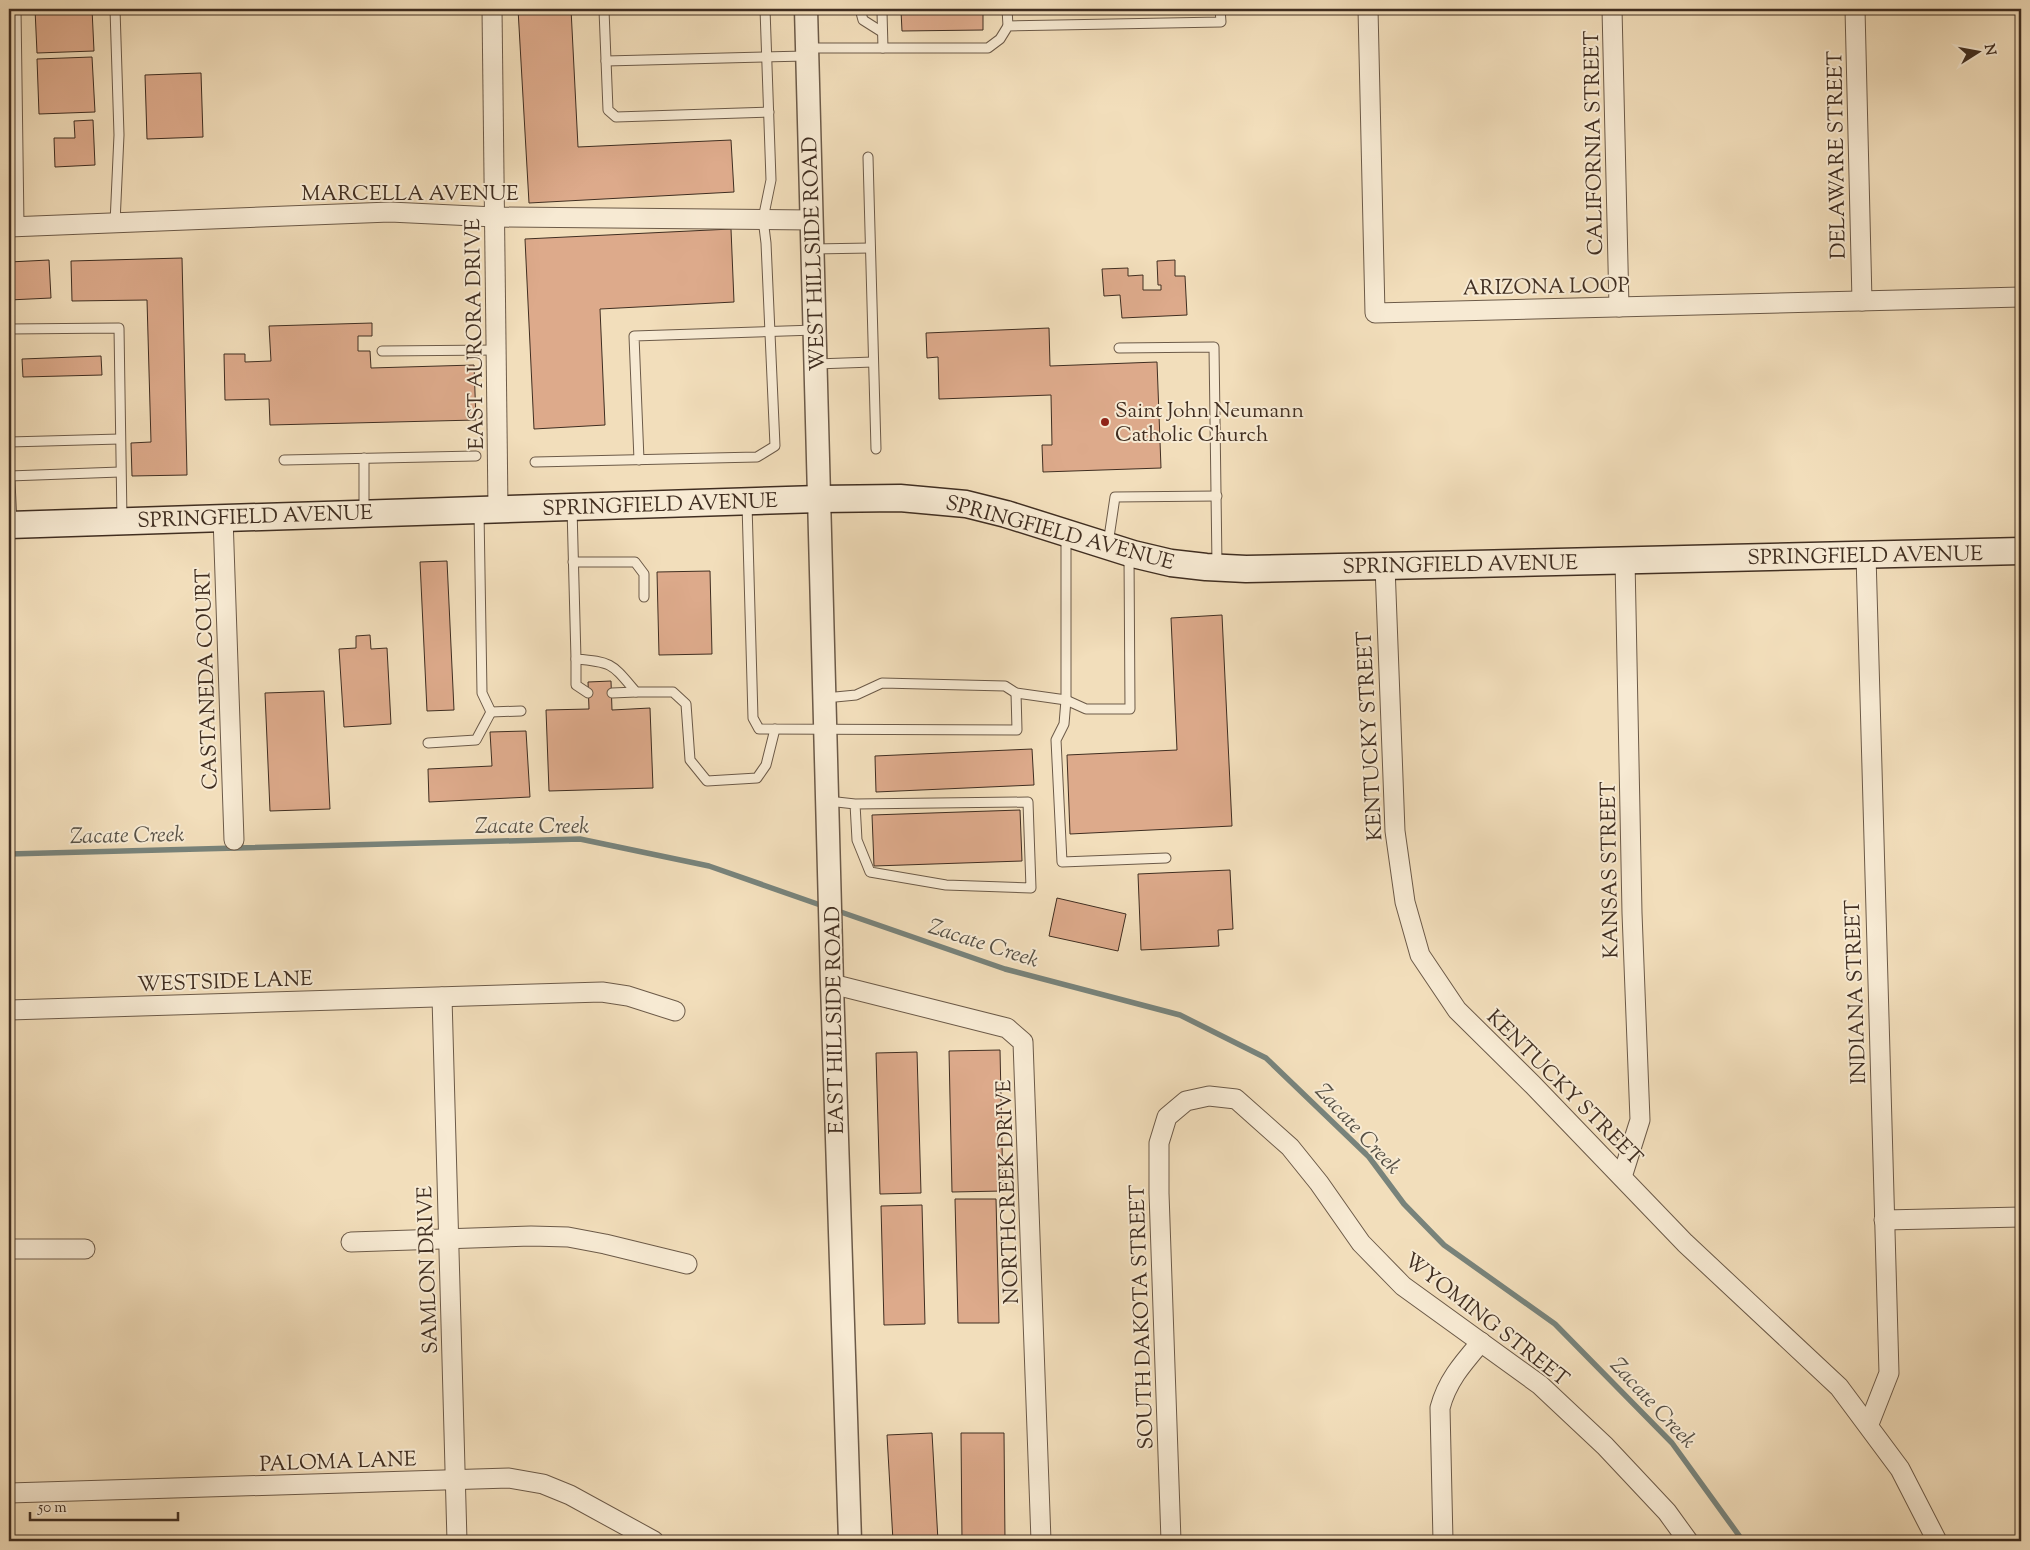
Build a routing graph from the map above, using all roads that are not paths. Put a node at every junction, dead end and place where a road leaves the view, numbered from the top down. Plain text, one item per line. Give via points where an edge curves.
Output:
1 (16, 9) edge
2 (115, 9) edge
3 (492, 9) edge
4 (607, 9) edge
5 (765, 9) edge
6 (806, 9) edge
7 (860, 9) edge
8 (1007, 9) edge
9 (1220, 9) edge
10 (1368, 9) edge
11 (1612, 9) edge
12 (1855, 9) edge
13 (882, 12) dead end
14 (1008, 26) junction
15 (882, 32) junction
16 (883, 48) junction
17 (807, 52) junction
18 (767, 56) junction
19 (606, 62) junction
20 (768, 112) junction
21 (868, 157) dead end
22 (495, 217) junction
23 (763, 220) junction
24 (812, 220) junction
25 (115, 223) junction
26 (14, 226) edge
27 (870, 248) junction
28 (812, 249) junction
29 (2021, 297) edge
30 (1862, 301) junction
31 (1619, 307) junction
32 (9, 329) edge
33 (770, 330) junction
34 (815, 330) junction
35 (1119, 348) dead end
36 (496, 350) junction
37 (382, 351) dead end
38 (873, 362) junction
39 (816, 364) junction
40 (120, 439) junction
41 (9, 442) edge
42 (876, 449) dead end
43 (476, 456) dead end
44 (364, 458) junction
45 (284, 460) dead end
46 (639, 460) junction
47 (9, 461) edge
48 (535, 462) dead end
49 (120, 472) junction
50 (9, 476) edge
51 (1217, 496) junction
52 (819, 499) junction
53 (747, 501) junction
54 (572, 506) junction
55 (488, 509) junction
56 (364, 513) junction
57 (223, 517) junction
58 (122, 521) junction
59 (11, 525) edge
60 (1066, 533) junction
61 (1118, 550) junction
62 (2021, 551) edge
63 (1866, 555) junction
64 (1625, 560) junction
65 (573, 562) junction
66 (1384, 566) junction
67 (1218, 568) junction
68 (644, 597) dead end
69 (576, 659) junction
70 (636, 692) junction
71 (588, 693) dead end
72 (1016, 693) junction
73 (612, 694) dead end
74 (825, 698) junction
75 (1066, 700) junction
76 (521, 711) dead end
77 (491, 712) junction
78 (775, 729) junction
79 (826, 729) junction
80 (428, 743) dead end
81 (828, 801) junction
82 (855, 804) junction
83 (234, 840) dead end
84 (1166, 858) dead end
85 (832, 984) junction
86 (442, 997) junction
87 (9, 1010) edge
88 (675, 1011) dead end
89 (1186, 1101) joint
90 (1622, 1176) junction
91 (2021, 1217) edge
92 (1884, 1220) junction
93 (449, 1238) junction
94 (351, 1242) dead end
95 (9, 1249) edge
96 (85, 1249) dead end
97 (687, 1264) dead end
98 (1481, 1342) junction
99 (1869, 1424) junction
100 (455, 1480) junction
101 (9, 1492) edge
102 (457, 1541) edge
103 (654, 1541) edge
104 (850, 1541) edge
105 (1041, 1541) edge
106 (1171, 1541) edge
107 (1443, 1541) edge
108 (1688, 1541) edge
109 (1936, 1541) edge

1 - 26 lane
2 - 25 lane via 119,135
3 - 22 street, EAST AURORA DRIVE
4 - 19 lane via 604,10
5 - 18 lane
6 - 17 street, WEST HILLSIDE ROAD
7 - 15 lane via 863,20
8 - 14 lane
9 - 14 lane via 1221,22
10 - 31 street, ARIZONA LOOP via 1375,312
11 - 31 street, CALIFORNIA STREET
12 - 30 street, DELAWARE STREET
13 - 15 lane
14 - 16 lane via 1000,39 988,48
15 - 16 lane
16 - 17 lane
17 - 18 lane
17 - 24 street, WEST HILLSIDE ROAD
18 - 19 lane
18 - 20 lane
19 - 20 lane via 608,110 616,117
20 - 23 lane via 770,180
21 - 27 lane
22 - 23 street, MARCELLA AVENUE
22 - 25 street, MARCELLA AVENUE via 390,212
22 - 36 street, EAST AURORA DRIVE
23 - 24 street, MARCELLA AVENUE
23 - 33 lane
24 - 28 street, WEST HILLSIDE ROAD
25 - 26 street, MARCELLA AVENUE
27 - 28 lane
27 - 38 lane
28 - 34 street, WEST HILLSIDE ROAD
29 - 30 street, ARIZONA LOOP
30 - 31 street, ARIZONA LOOP
32 - 40 lane via 119,328
33 - 34 lane
33 - 46 lane via 775,446 757,457
33 - 46 lane via 634,336
34 - 39 street, WEST HILLSIDE ROAD
35 - 51 lane via 1214,347
36 - 37 lane
36 - 55 street, EAST AURORA DRIVE
38 - 39 lane
38 - 42 lane
39 - 52 street, WEST HILLSIDE ROAD
40 - 41 lane
40 - 49 lane
43 - 44 lane
44 - 45 lane
44 - 56 lane
46 - 48 lane
47 - 50 lane
49 - 50 lane
49 - 58 lane
50 - 59 lane
51 - 61 lane via 1115,497
51 - 67 lane
52 - 53 main road, SPRINGFIELD AVENUE
52 - 60 main road, SPRINGFIELD AVENUE via 929,499 1006,514
52 - 74 street, EAST HILLSIDE ROAD
53 - 54 main road, SPRINGFIELD AVENUE
53 - 78 lane via 753,718 759,729
54 - 55 main road, SPRINGFIELD AVENUE
54 - 65 lane
55 - 56 main road, SPRINGFIELD AVENUE
55 - 77 lane via 482,693
56 - 57 main road, SPRINGFIELD AVENUE
57 - 58 main road, SPRINGFIELD AVENUE
57 - 83 street, CASTANEDA COURT
58 - 59 main road, SPRINGFIELD AVENUE
60 - 61 main road, SPRINGFIELD AVENUE
60 - 75 lane
61 - 67 main road, SPRINGFIELD AVENUE via 1171,563
61 - 75 lane via 1130,709 1086,709
62 - 63 main road, SPRINGFIELD AVENUE
63 - 64 main road, SPRINGFIELD AVENUE
63 - 92 street, INDIANA STREET
64 - 66 main road, SPRINGFIELD AVENUE
64 - 90 street, KANSAS STREET via 1640,1120
65 - 68 lane via 635,562 644,574
65 - 69 lane
66 - 67 main road, SPRINGFIELD AVENUE
66 - 90 street, KENTUCKY STREET via 1395,830 1405,902 1420,955 1457,1010
69 - 70 lane via 604,661 617,669
69 - 71 lane via 576,685
70 - 73 lane
70 - 78 lane via 672,692 686,704 690,760 707,781 757,778 766,765
72 - 74 lane via 1005,686 882,682 856,695
72 - 75 lane
72 - 79 lane via 1017,730
74 - 79 street, EAST HILLSIDE ROAD
75 - 84 lane via 1064,724 1056,740 1062,862
76 - 77 lane
77 - 80 lane via 476,740
78 - 79 lane
79 - 81 street, EAST HILLSIDE ROAD
81 - 82 lane
81 - 85 street, EAST HILLSIDE ROAD
82 - 82 lane via 1028,802 1031,888 946,885 870,872 857,840
85 - 104 street, EAST HILLSIDE ROAD
85 - 105 street, NORTHCREEK DRIVE via 1007,1028 1023,1042
86 - 87 street, WESTSIDE LANE
86 - 88 street, WESTSIDE LANE via 602,992 628,996
86 - 93 street, SAMLON DRIVE
89 - 98 street, WYOMING STREET via 1209,1096 1236,1099 1290,1147 1361,1243 1403,1286
89 - 106 street, SOUTH DAKOTA STREET via 1167,1117 1160,1143
90 - 99 street, KENTUCKY STREET via 1685,1243 1839,1387
91 - 92 street
92 - 99 street, INDIANA STREET via 1889,1372
93 - 94 street
93 - 97 street via 568,1237
93 - 100 street, SAMLON DRIVE
95 - 96 street
98 - 107 street via 1445,1389 1440,1408
98 - 108 street, WYOMING STREET via 1540,1385 1605,1446 1667,1512
99 - 109 street, KENTUCKY STREET via 1900,1469
100 - 101 street, PALOMA LANE
100 - 102 street, SAMLON DRIVE
100 - 103 street, PALOMA LANE via 509,1478 543,1484

